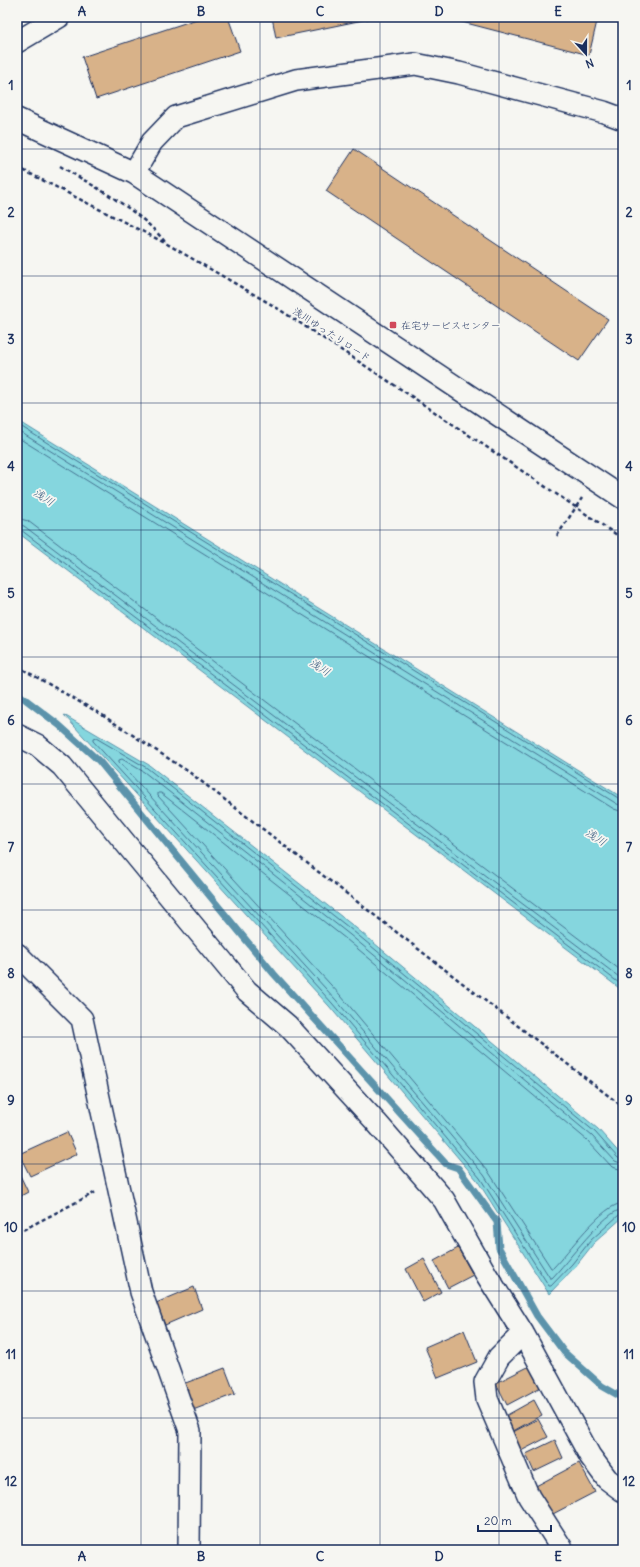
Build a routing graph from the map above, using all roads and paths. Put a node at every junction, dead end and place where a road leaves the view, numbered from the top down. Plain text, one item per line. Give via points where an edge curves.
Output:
1 (59, 17) edge
2 (17, 42) edge
3 (623, 119) edge
4 (17, 120) edge
5 (57, 165) dead end
6 (17, 167) edge
7 (134, 173) junction
8 (166, 244) junction
9 (623, 498) edge
10 (580, 502) dead end
11 (576, 508) junction
12 (557, 536) dead end
13 (623, 539) edge
14 (17, 666) edge
15 (17, 735) edge
16 (17, 954) edge
17 (623, 1107) edge
18 (117, 1180) junction
19 (17, 1233) edge
20 (523, 1332) junction
21 (623, 1491) edge
22 (188, 1550) edge
23 (563, 1550) edge

1 - 2 street
3 - 7 street via 474,77 414,64 296,80 176,117 152,142
4 - 7 street
5 - 8 path via 111,197 154,228
6 - 8 path, 浅川ゆったりロード
7 - 9 street
8 - 11 path, 浅川ゆったりロード via 300,323
10 - 11 path
11 - 12 path
11 - 13 path, 浅川ゆったりロード
14 - 17 path via 99,712 189,772
15 - 20 street via 37,745 62,766 247,991 288,1026 444,1200
16 - 18 street via 82,1018
18 - 19 path
18 - 22 street via 141,1292 190,1431
20 - 21 street via 590,1456 607,1478
20 - 23 street via 499,1357 485,1382 487,1399 529,1497

